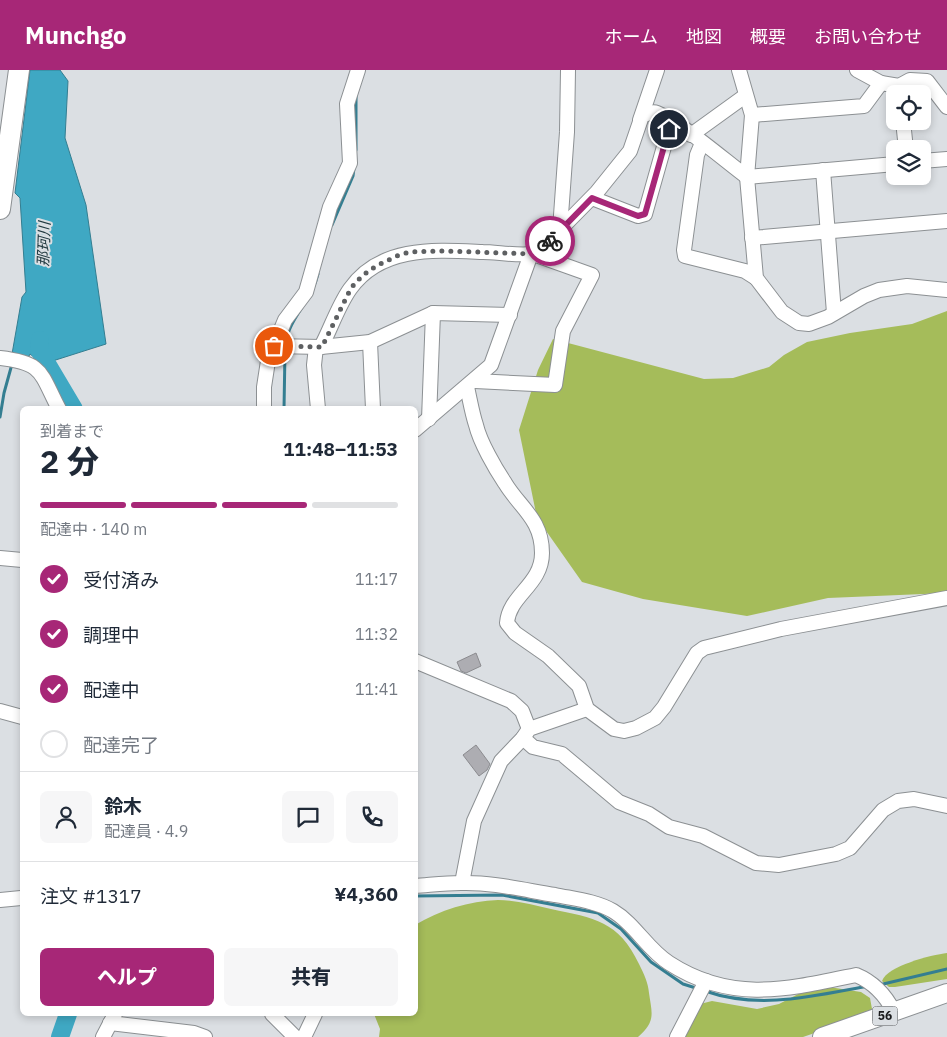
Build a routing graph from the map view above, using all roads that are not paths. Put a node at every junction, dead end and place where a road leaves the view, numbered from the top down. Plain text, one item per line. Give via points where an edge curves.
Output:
1 (19, 70) edge
2 (358, 70) edge
3 (568, 70) edge
4 (657, 70) edge
5 (738, 70) edge
6 (857, 70) edge
7 (888, 85) edge
8 (897, 85) edge
9 (929, 85) edge
10 (931, 87) edge
11 (886, 91) edge
12 (745, 96) junction
13 (947, 107) edge
14 (752, 114) junction
15 (640, 120) junction
16 (674, 124) junction
17 (697, 139) junction
18 (947, 159) edge
19 (931, 160) edge
20 (886, 165) edge
21 (822, 170) junction
22 (747, 177) junction
23 (592, 198) junction
24 (0, 209) edge
25 (947, 221) edge
26 (560, 230) junction
27 (828, 231) junction
28 (752, 238) junction
29 (532, 254) junction
30 (756, 278) junction
31 (947, 290) edge
32 (433, 313) junction
33 (834, 313) junction
34 (510, 315) junction
35 (370, 342) junction
36 (274, 346) junction
37 (319, 347) junction
38 (0, 358) edge
39 (471, 384) junction
40 (57, 406) edge
41 (264, 406) edge
42 (318, 406) edge
43 (373, 406) edge
44 (429, 419) junction
45 (418, 428) edge
46 (947, 598) edge
47 (418, 662) edge
48 (587, 709) junction
49 (0, 711) edge
50 (20, 716) edge
51 (526, 734) junction
52 (947, 806) edge
53 (462, 883) junction
54 (418, 886) edge
55 (20, 898) edge
56 (0, 900) edge
57 (706, 981) junction
58 (947, 992) edge
59 (891, 1007) junction
60 (274, 1016) edge
61 (314, 1016) edge
62 (112, 1018) edge
63 (103, 1037) edge
64 (205, 1037) edge
65 (295, 1037) edge
66 (304, 1037) edge
67 (677, 1037) edge
68 (822, 1037) edge

1 - 24 highway
2 - 36 street via 348,98 348,172 330,207 306,292 285,320
3 - 26 street
4 - 15 street
5 - 12 street
6 - 7 street
8 - 9 street via 910,80
10 - 13 street
11 - 14 street via 864,106
12 - 14 street
12 - 17 street
14 - 22 street
15 - 16 street via 653,112
15 - 23 street via 630,151
16 - 17 street
16 - 23 street via 669,129 647,211 641,216
17 - 22 street
17 - 30 street via 685,256 745,271
18 - 19 street
20 - 21 street
21 - 22 street
21 - 27 street
22 - 28 street
23 - 26 street
25 - 27 street
26 - 29 street
27 - 28 street
27 - 33 street
28 - 30 street
29 - 34 street
29 - 37 street via 418,251 386,260 351,288
29 - 39 street via 592,275 562,331 555,385
30 - 33 street via 782,312 798,323 818,321
31 - 33 street via 917,286 871,292
32 - 34 street
32 - 35 street
32 - 44 street
34 - 39 street via 496,357
35 - 37 street
35 - 43 street
36 - 37 street
36 - 41 street via 265,379
37 - 42 street via 314,365
38 - 40 street via 37,367
39 - 44 street
39 - 48 street via 476,427 504,482 530,514 541,543 538,573 512,607 507,623 579,686
44 - 45 street
46 - 48 street via 781,629 704,648 697,653 655,718 636,728 624,731 614,728
47 - 51 street via 511,700 522,711
48 - 51 street
49 - 50 street
51 - 52 street via 533,747 562,754 619,802 649,814 669,827 703,836 756,862 780,865 836,854 850,848 883,810 898,801 914,799
51 - 53 street via 501,761 485,794 474,821
53 - 54 street
53 - 57 street via 496,885 578,899 600,906 614,912 631,926 669,963
55 - 56 street
57 - 59 street via 759,991 782,990 856,975 868,980
57 - 67 street
58 - 59 main road, 56
59 - 68 main road, 56
60 - 65 street
61 - 66 street
62 - 63 street
62 - 64 street

